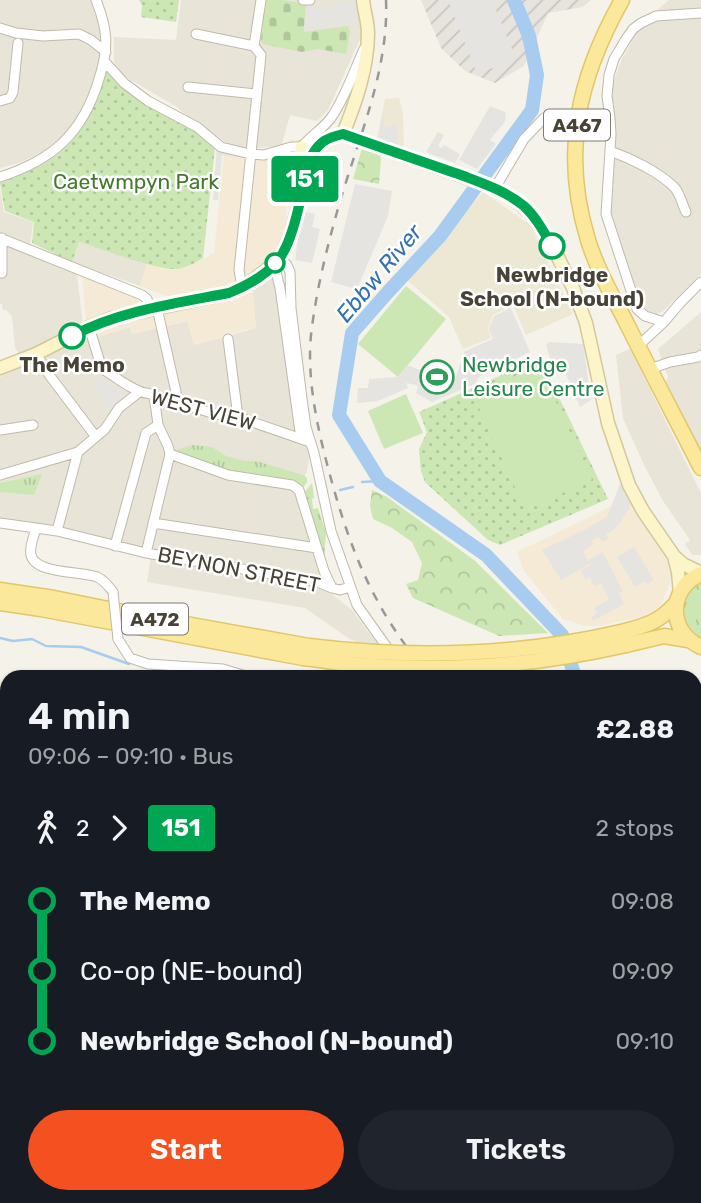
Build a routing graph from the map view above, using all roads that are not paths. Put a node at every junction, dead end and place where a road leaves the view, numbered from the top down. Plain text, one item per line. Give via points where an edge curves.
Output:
1 (96, 0) edge
2 (261, 0) edge
3 (363, 0) edge
4 (622, 0) edge
5 (701, 13) edge
6 (0, 28) edge
7 (196, 34) dead end
8 (367, 41) junction
9 (18, 43) dead end
10 (254, 46) junction
11 (105, 57) junction
12 (188, 87) dead end
13 (256, 94) junction
14 (0, 101) edge
15 (544, 118) dead end
16 (343, 134) junction
17 (302, 147) junction
18 (610, 151) junction
19 (250, 154) junction
20 (0, 177) edge
21 (492, 187) junction
22 (298, 207) junction
23 (686, 212) dead end
24 (1, 238) edge
25 (277, 261) junction
26 (0, 273) edge
27 (701, 282) edge
28 (242, 287) junction
29 (154, 309) junction
30 (664, 322) junction
31 (89, 327) junction
32 (228, 340) dead end
33 (638, 346) junction
34 (36, 354) junction
35 (700, 357) edge
36 (0, 368) edge
37 (650, 369) junction
38 (138, 393) junction
39 (154, 395) junction
40 (175, 401) junction
41 (238, 417) junction
42 (33, 425) dead end
43 (159, 425) junction
44 (0, 430) edge
45 (96, 437) junction
46 (306, 440) junction
47 (78, 452) junction
48 (170, 454) junction
49 (701, 468) edge
50 (0, 475) edge
51 (0, 523) edge
52 (153, 523) junction
53 (36, 528) junction
54 (57, 531) junction
55 (115, 546) junction
56 (317, 548) junction
57 (146, 553) junction
58 (674, 556) junction
59 (701, 573) edge
60 (350, 587) junction
61 (332, 588) junction
62 (0, 590) edge
63 (678, 598) junction
64 (0, 603) edge
65 (624, 638) junction
66 (695, 643) edge
67 (306, 652) junction
68 (223, 670) edge
69 (404, 670) edge

1 - 11 street via 107,38
2 - 10 street
3 - 8 street
4 - 33 main road, A467 via 593,57 580,103 575,164 588,241
5 - 18 street via 656,16 633,29 625,40 614,59 607,88
6 - 11 street via 43,36 79,34
7 - 10 street
8 - 16 street via 354,108
8 - 17 street via 334,114
9 - 14 street via 13,92
10 - 13 street via 261,55
11 - 19 street via 124,83 148,101 197,127 222,147
11 - 20 street via 91,103 68,138 22,170
12 - 13 street
13 - 19 street
15 - 21 street
16 - 21 street
16 - 22 street via 318,145
17 - 19 street
17 - 22 street via 292,198
18 - 23 street via 659,175 676,189
18 - 30 street via 609,227 637,309
19 - 28 street via 239,270
21 - 58 street via 531,214 566,273 586,323 608,423 629,485
22 - 25 street
24 - 26 street
24 - 29 street via 145,296
25 - 28 street
25 - 46 street
27 - 30 street
28 - 29 street
29 - 31 street
29 - 40 street
30 - 33 street
31 - 34 street
31 - 38 street, WEST VIEW via 102,369
32 - 41 street
33 - 37 main road, A467
34 - 36 street
34 - 45 street
35 - 37 street
37 - 49 main road, A467
38 - 39 street, WEST VIEW
38 - 45 street via 118,408
39 - 40 street, WEST VIEW
39 - 43 street
40 - 41 street, WEST VIEW
41 - 46 street, WEST VIEW
42 - 44 street
43 - 48 street
43 - 55 street via 145,433
45 - 47 street
46 - 60 street
47 - 50 street
47 - 54 street
48 - 52 street
48 - 56 street via 228,475 292,485 299,491
51 - 53 street, BEYNON STREET
52 - 56 street
52 - 57 street
53 - 54 street, BEYNON STREET
53 - 68 street, bridge via 30,553 38,566 96,577 113,592 118,639 130,658 148,664
54 - 55 street, BEYNON STREET
55 - 57 street, BEYNON STREET
56 - 61 street
57 - 61 street, BEYNON STREET via 315,581
58 - 59 street
58 - 63 street
59 - 63 main road, A472
60 - 61 street, BEYNON STREET
60 - 69 street via 357,605
62 - 67 main road, A472
63 - 65 main road, A472 via 659,619
63 - 66 main road, A472 via 677,621 682,633
64 - 67 main road, A472
65 - 66 main road, A472 via 664,636
65 - 67 main road, A472, bridge via 541,660 440,668 356,665

